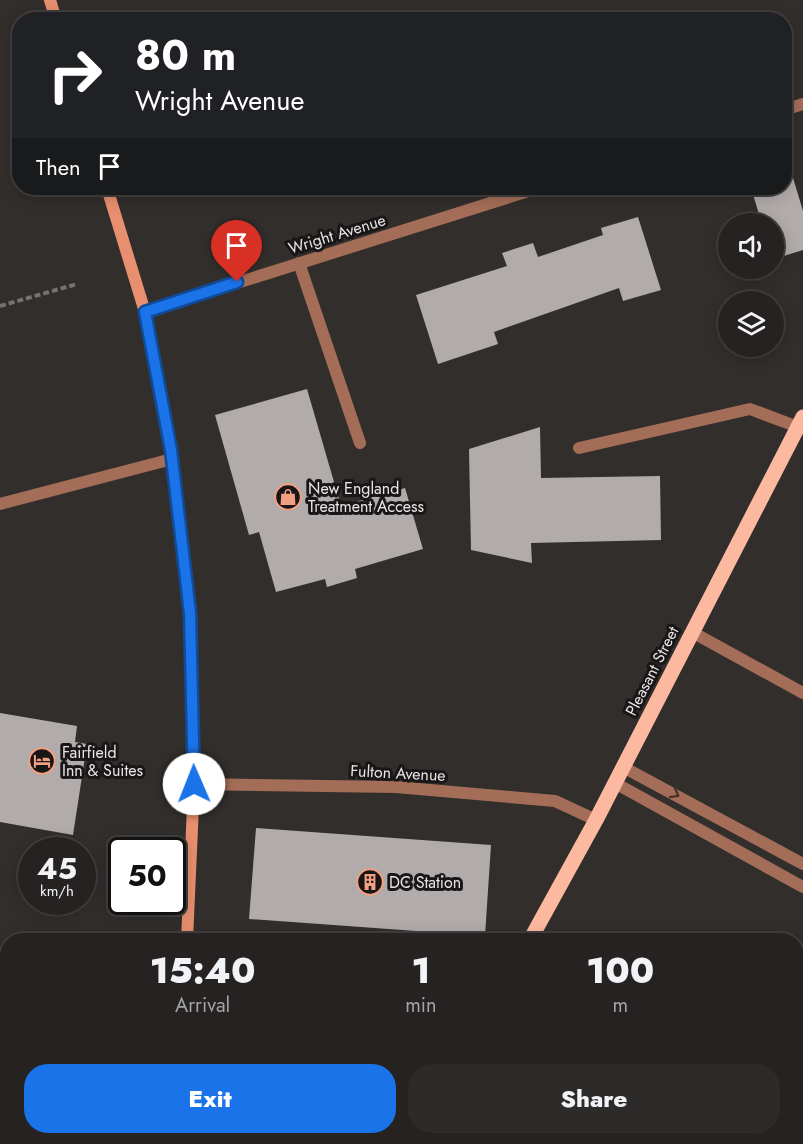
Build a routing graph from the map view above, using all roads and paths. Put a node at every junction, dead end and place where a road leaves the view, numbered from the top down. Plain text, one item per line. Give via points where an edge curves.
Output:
1 (109, 195) edge
2 (516, 195) edge
3 (299, 263) junction
4 (77, 284) dead end
5 (0, 306) edge
6 (145, 312) junction
7 (800, 422) edge
8 (360, 443) dead end
9 (579, 448) dead end
10 (172, 459) junction
11 (0, 504) edge
12 (692, 632) junction
13 (803, 693) edge
14 (623, 767) junction
15 (615, 783) junction
16 (194, 784) junction
17 (596, 820) junction
18 (803, 864) edge
19 (803, 887) edge
20 (187, 933) edge
21 (534, 933) edge

1 - 6 main road
2 - 3 street, Wright Avenue
3 - 6 street, Wright Avenue
3 - 8 street
4 - 5 path
6 - 10 main road
7 - 9 street via 750,409
7 - 12 main road, Pleasant Street
10 - 11 street
10 - 16 main road via 190,613
12 - 13 street
12 - 14 main road, Pleasant Street
14 - 15 main road, Pleasant Street
14 -> 18 street
15 - 17 main road, Pleasant Street
15 - 19 street
16 - 17 street, Fulton Avenue via 396,787 544,800 555,801
16 - 20 main road
17 - 21 main road, Pleasant Street

